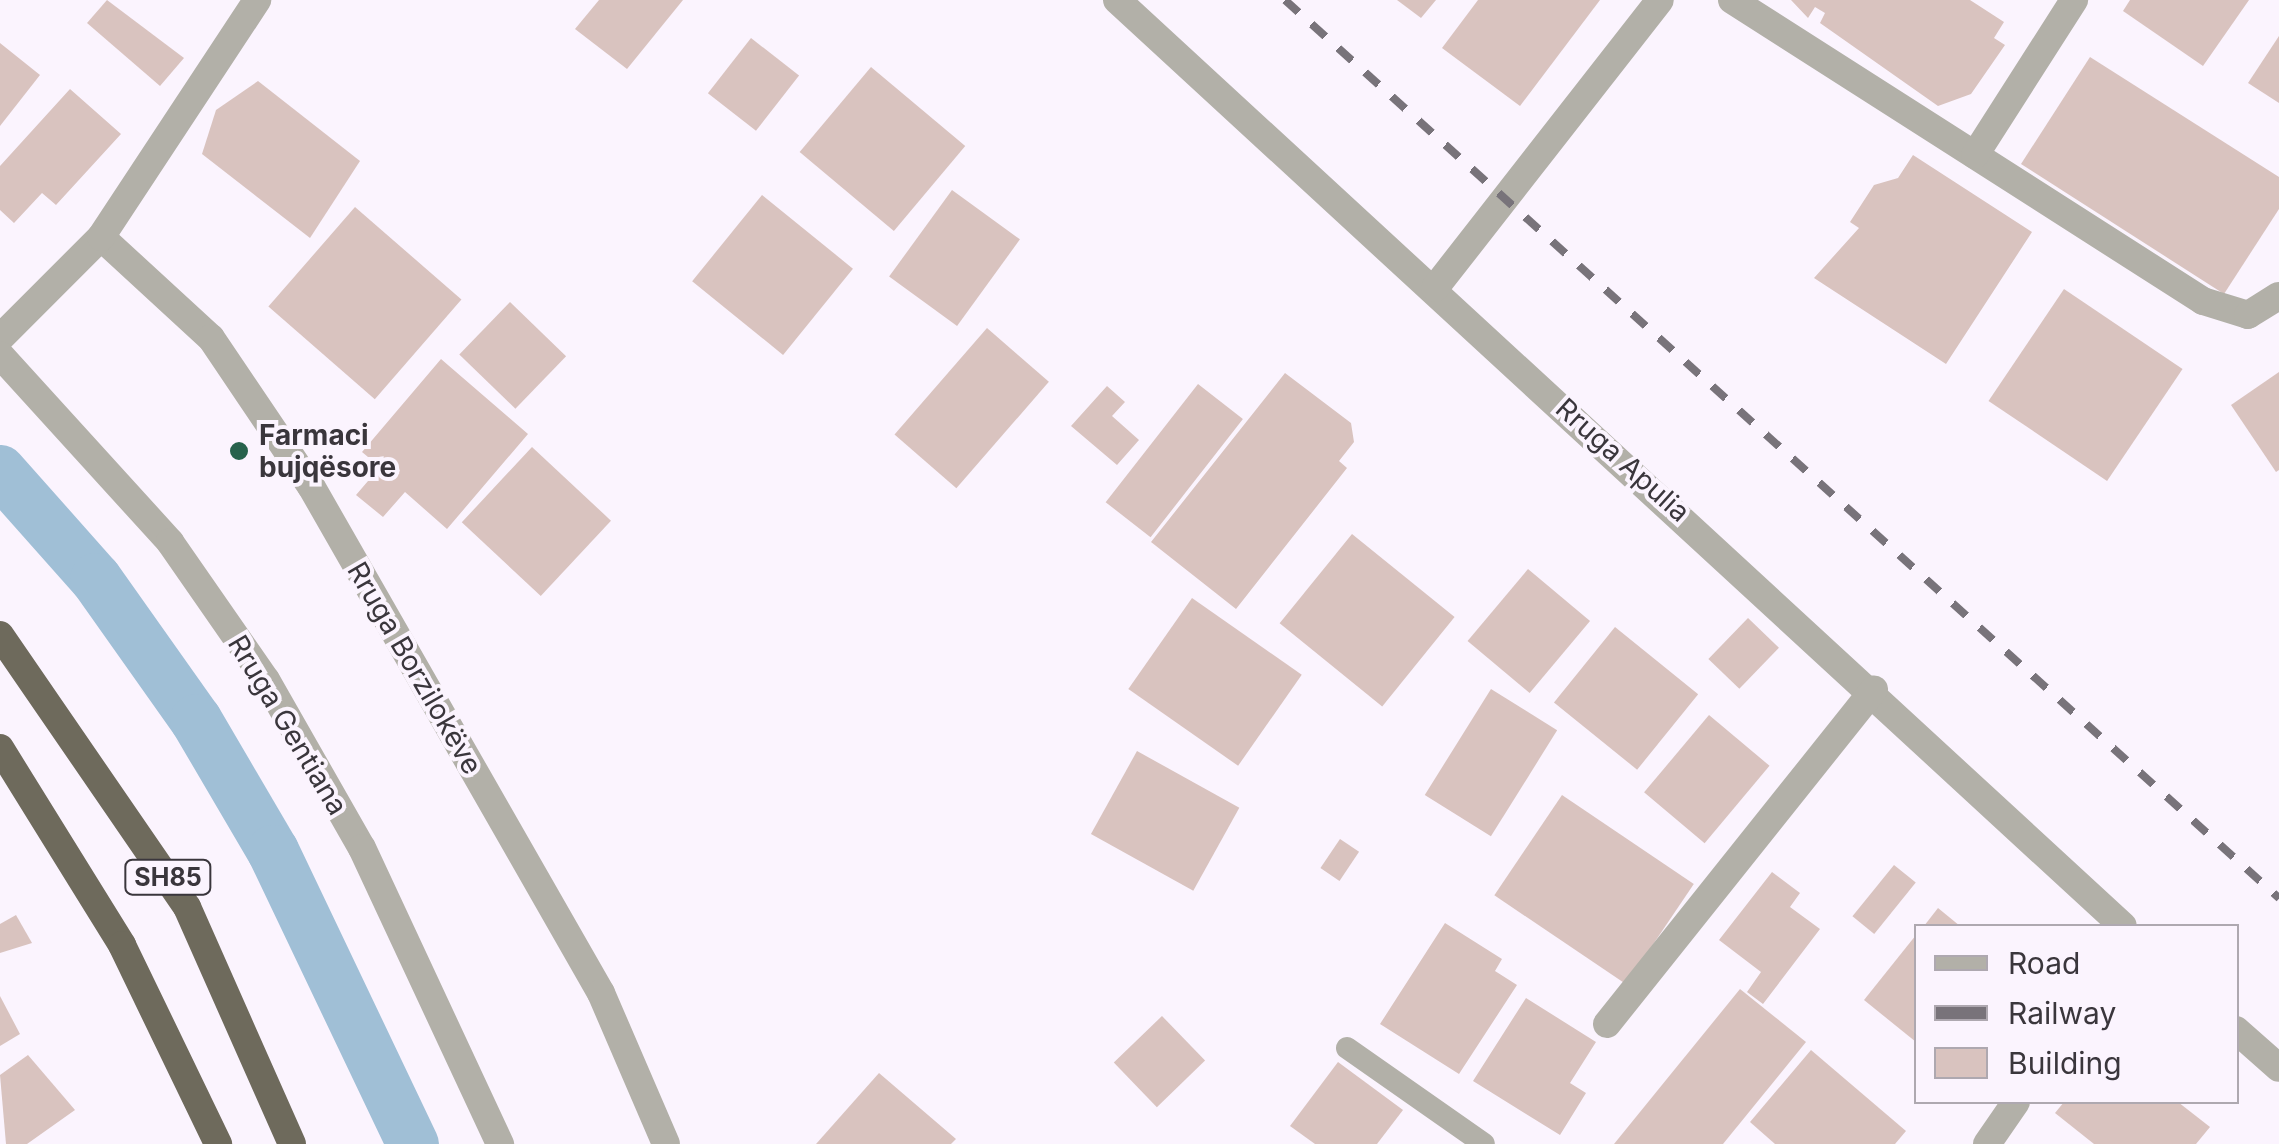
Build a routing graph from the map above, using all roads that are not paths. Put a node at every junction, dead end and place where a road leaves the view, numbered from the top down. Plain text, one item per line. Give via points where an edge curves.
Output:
1 (257, 0) edge
2 (1117, 0) edge
3 (1660, 0) edge
4 (1732, 0) edge
5 (2074, 0) edge
6 (1975, 155) junction
7 (101, 237) junction
8 (1435, 288) junction
9 (2279, 296) edge
10 (0, 338) edge
11 (0, 355) edge
12 (0, 635) edge
13 (1874, 690) junction
14 (0, 748) edge
15 (2121, 924) edge
16 (1607, 1024) dead end
17 (2239, 1033) edge
18 (1347, 1048) dead end
19 (2279, 1068) edge
20 (2015, 1104) edge
21 (218, 1144) edge
22 (292, 1144) edge
23 (500, 1144) edge
24 (666, 1144) edge
25 (1484, 1144) edge
26 (1986, 1144) edge

1 - 7 street
2 - 8 street, Rruga Apulia
3 - 8 street
4 - 6 street
5 - 6 street
6 - 9 street via 2203,302 2248,314
7 - 10 street
7 - 24 street, Rruga Borzilokëve via 210,338 293,457 601,993
8 - 13 street, Rruga Apulia
11 - 23 street, Rruga Gentiana via 170,542 266,680 362,848
12 - 22 highway, SH85 via 187,907
13 - 15 street, Rruga Apulia
13 - 16 street
14 - 21 highway, SH85 via 122,945
17 - 19 street
18 - 25 lane
20 - 26 street

